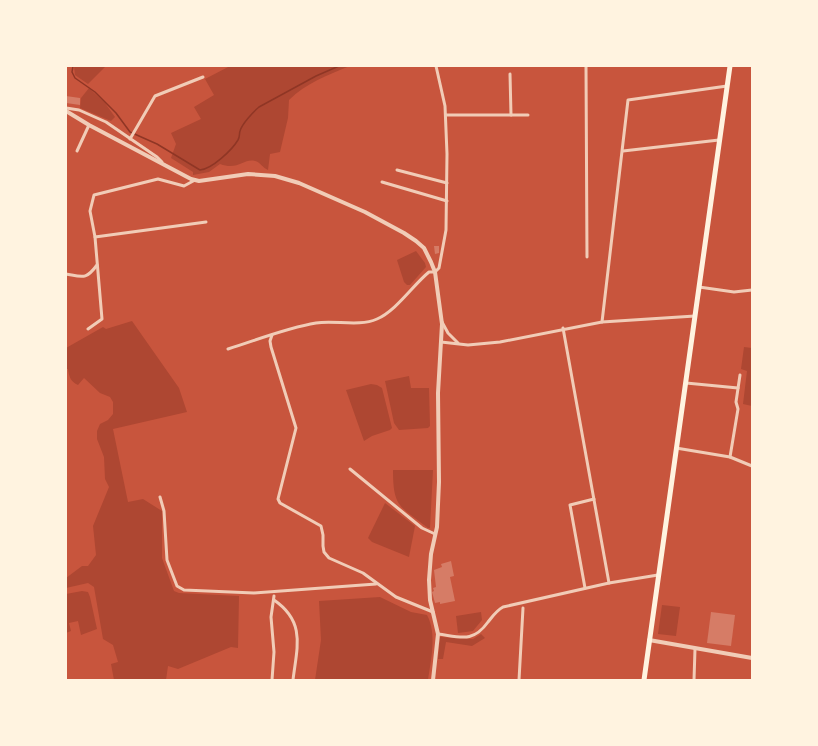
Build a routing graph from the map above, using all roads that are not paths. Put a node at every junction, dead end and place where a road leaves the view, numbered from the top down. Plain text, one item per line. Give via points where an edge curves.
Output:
1 (436, 66) edge
2 (586, 66) edge
3 (730, 66) edge
4 (510, 74) dead end
5 (202, 77) dead end
6 (727, 86) junction
7 (66, 108) edge
8 (66, 111) edge
9 (446, 115) junction
10 (511, 115) junction
11 (528, 115) dead end
12 (89, 125) junction
13 (130, 139) junction
14 (720, 140) junction
15 (623, 151) junction
16 (77, 152) dead end
17 (164, 165) junction
18 (397, 170) dead end
19 (195, 180) junction
20 (382, 182) dead end
21 (447, 183) junction
22 (447, 201) junction
23 (206, 222) dead end
24 (95, 237) junction
25 (587, 257) dead end
26 (97, 265) junction
27 (435, 272) junction
28 (66, 274) edge
29 (699, 287) junction
30 (752, 290) edge
31 (695, 316) junction
32 (441, 319) junction
33 (602, 322) junction
34 (563, 328) junction
35 (88, 329) dead end
36 (272, 335) junction
37 (441, 342) junction
38 (459, 344) junction
39 (228, 349) dead end
40 (740, 375) dead end
41 (686, 384) junction
42 (738, 388) junction
43 (676, 448) junction
44 (730, 457) junction
45 (752, 466) edge
46 (350, 469) dead end
47 (160, 497) dead end
48 (594, 500) junction
49 (435, 534) junction
50 (658, 575) junction
51 (609, 583) junction
52 (376, 584) junction
53 (585, 588) junction
54 (524, 608) dead end
55 (433, 612) junction
56 (438, 634) junction
57 (649, 640) junction
58 (695, 649) junction
59 (752, 658) edge
60 (272, 680) edge
61 (293, 680) edge
62 (433, 680) edge
63 (519, 680) edge
64 (644, 680) edge
65 (694, 680) edge

1 - 9 street
2 - 25 street
3 - 6 main road
4 - 10 street
5 - 13 street via 155,96
6 - 14 main road
6 - 15 street via 628,100
7 - 13 street via 94,116
8 - 12 street
9 - 10 street
9 - 21 street
10 - 11 street
12 - 16 street
12 - 17 street
13 - 17 street via 157,157
14 - 15 street
14 - 29 main road
15 - 33 street
17 - 19 street
18 - 21 street
19 - 24 street via 184,186 158,179 94,195 90,211
19 - 27 street via 248,174 275,176 299,183 365,212 416,241 424,248
20 - 22 street
21 - 22 street
22 - 27 street via 441,263
23 - 24 street
24 - 26 street
26 - 28 street via 86,277
26 - 35 street via 102,319
27 - 32 street
27 - 36 street via 429,272 389,312 377,319 368,322 317,323
29 - 30 street via 734,292
29 - 31 main road
31 - 33 street
31 - 41 main road
32 - 37 street
32 - 38 street via 448,333
33 - 34 street
34 - 38 street via 500,342
34 - 48 street
36 - 39 street
36 - 52 street via 271,347 296,428 278,499 284,506 321,526 322,546 329,558
37 - 38 street
37 - 49 street via 438,393 439,482
40 - 42 street
41 - 42 street
41 - 43 main road
42 - 44 street via 738,409
43 - 44 street
43 - 50 main road
44 - 45 street
46 - 49 street via 422,528
47 - 52 street via 164,511 167,560 177,586 184,590 254,593
48 - 51 street
48 - 53 street via 570,505
49 - 55 street via 429,580
50 - 51 street
50 - 57 main road
51 - 53 street
52 - 55 street
53 - 56 street via 503,607 493,614 481,632 471,637
54 - 63 street
55 - 56 street
56 - 62 street
57 - 58 street
57 - 64 main road
58 - 59 street
58 - 65 street
60 - 61 street via 274,652 271,617 274,598 289,613 297,629

